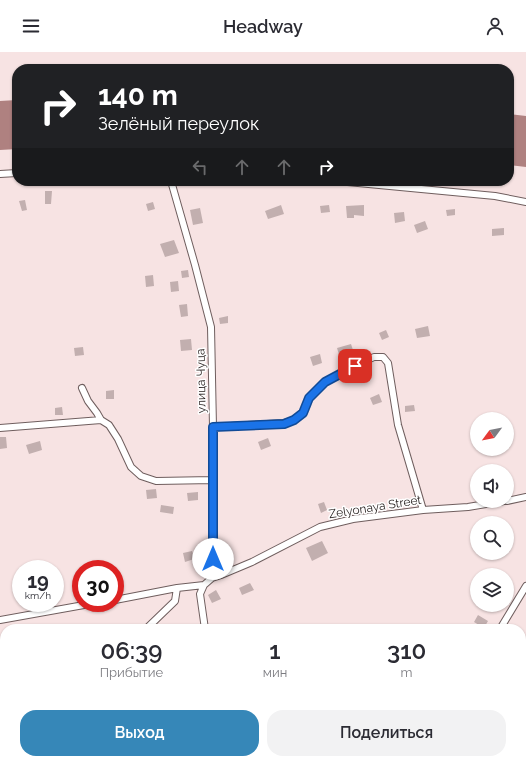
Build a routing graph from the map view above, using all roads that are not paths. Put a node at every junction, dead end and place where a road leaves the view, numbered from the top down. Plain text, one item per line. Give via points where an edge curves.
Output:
1 (12, 173) edge
2 (0, 174) edge
3 (172, 186) edge
4 (390, 186) edge
5 (526, 202) edge
6 (82, 388) dead end
7 (101, 420) junction
8 (213, 427) junction
9 (0, 428) edge
10 (213, 480) junction
11 (526, 497) edge
12 (514, 499) edge
13 (470, 507) edge
14 (423, 510) junction
15 (212, 578) junction
16 (204, 585) junction
17 (526, 586) edge
18 (177, 588) junction
19 (124, 598) edge
20 (72, 607) edge
21 (0, 620) edge
22 (151, 624) edge
23 (204, 624) edge
24 (503, 624) edge

1 - 2 street
3 - 8 street, улица Чуца via 210,327
4 - 5 street via 495,196
6 - 7 street
7 - 9 street
7 - 10 street via 109,425 118,439 131,467 142,476 156,481
8 - 10 street, улица Чуца
8 - 14 street via 284,424 294,420 303,413 309,398 325,382 374,357 383,357 388,363 398,425
10 - 15 street, улица Чуца
11 - 12 street, Zelyonaya Street
13 - 14 street, Zelyonaya Street
14 - 15 street, Zelyonaya Street via 353,519 320,527 252,562
15 - 16 street
16 - 18 street
16 - 23 street via 200,594
17 - 24 street
18 - 19 street
18 - 22 street via 175,601
20 - 21 street

